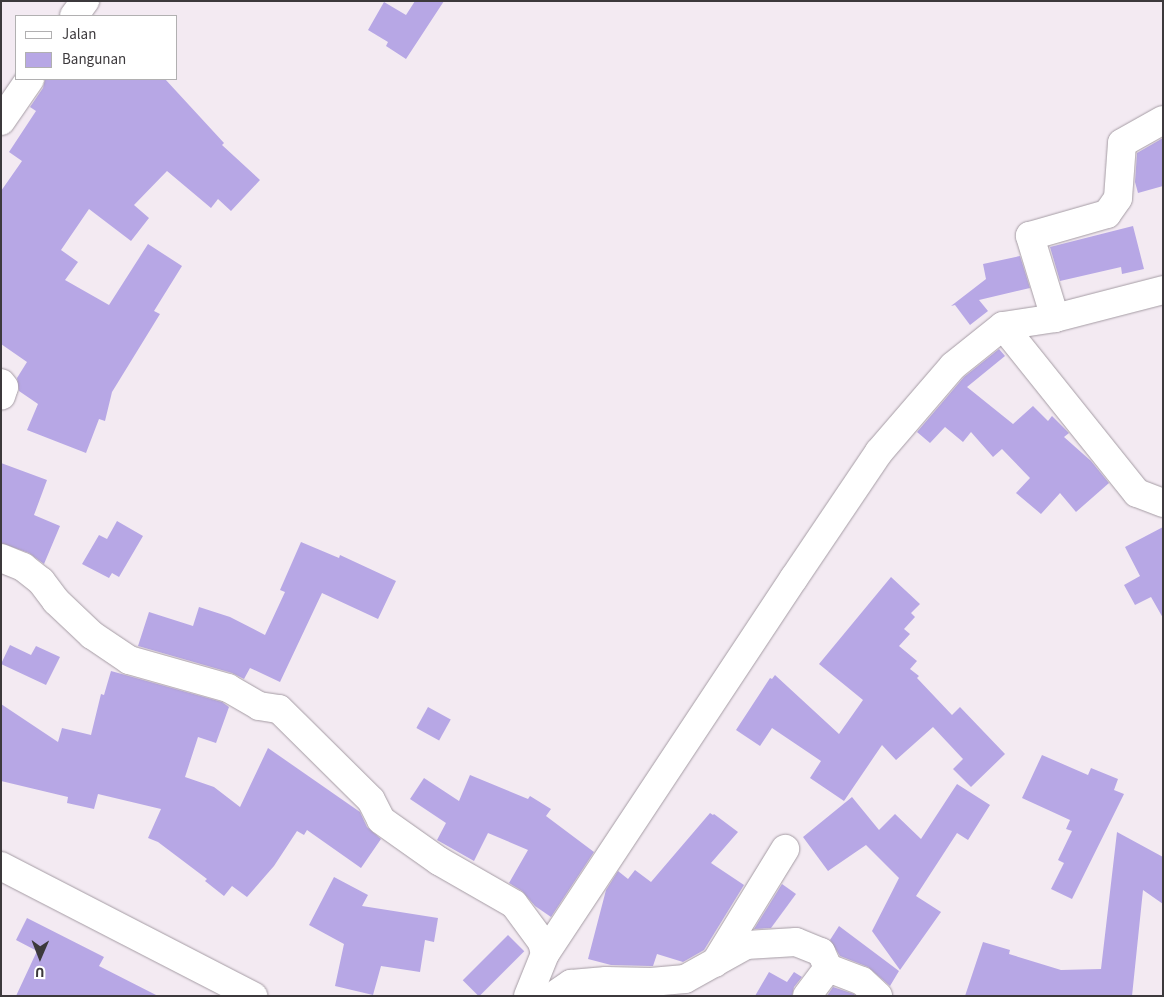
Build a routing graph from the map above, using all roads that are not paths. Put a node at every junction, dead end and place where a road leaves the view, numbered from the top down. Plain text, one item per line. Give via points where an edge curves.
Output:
1 (85, 1) edge
2 (75, 15) edge
3 (29, 80) edge
4 (1, 120) edge
5 (1163, 120) edge
6 (1163, 290) edge
7 (1055, 318) junction
8 (1003, 326) junction
9 (1, 383) edge
10 (1, 396) edge
11 (1163, 503) edge
12 (1, 558) edge
13 (785, 849) dead end
14 (1, 866) edge
15 (544, 948) junction
16 (714, 964) junction
17 (828, 968) junction
18 (606, 988) edge
19 (253, 996) edge
20 (528, 996) edge
21 (553, 996) edge
22 (807, 996) edge
23 (878, 996) edge

1 - 2 street
3 - 4 street
5 - 7 street via 1122,143 1118,198 1106,214 1030,236
6 - 7 street
7 - 8 street
8 - 11 street via 1137,493
8 - 15 street via 953,366 879,452
9 - 10 street via 4,387
12 - 15 street via 23,567 92,635 129,660 228,688 259,706 279,710 371,800 381,820 440,861 514,904
13 - 16 street
14 - 19 street
15 - 20 street
16 - 17 street via 746,945 796,942 821,952
16 - 18 street via 685,979
17 - 22 street
17 - 23 street via 862,981
18 - 21 street via 572,984

